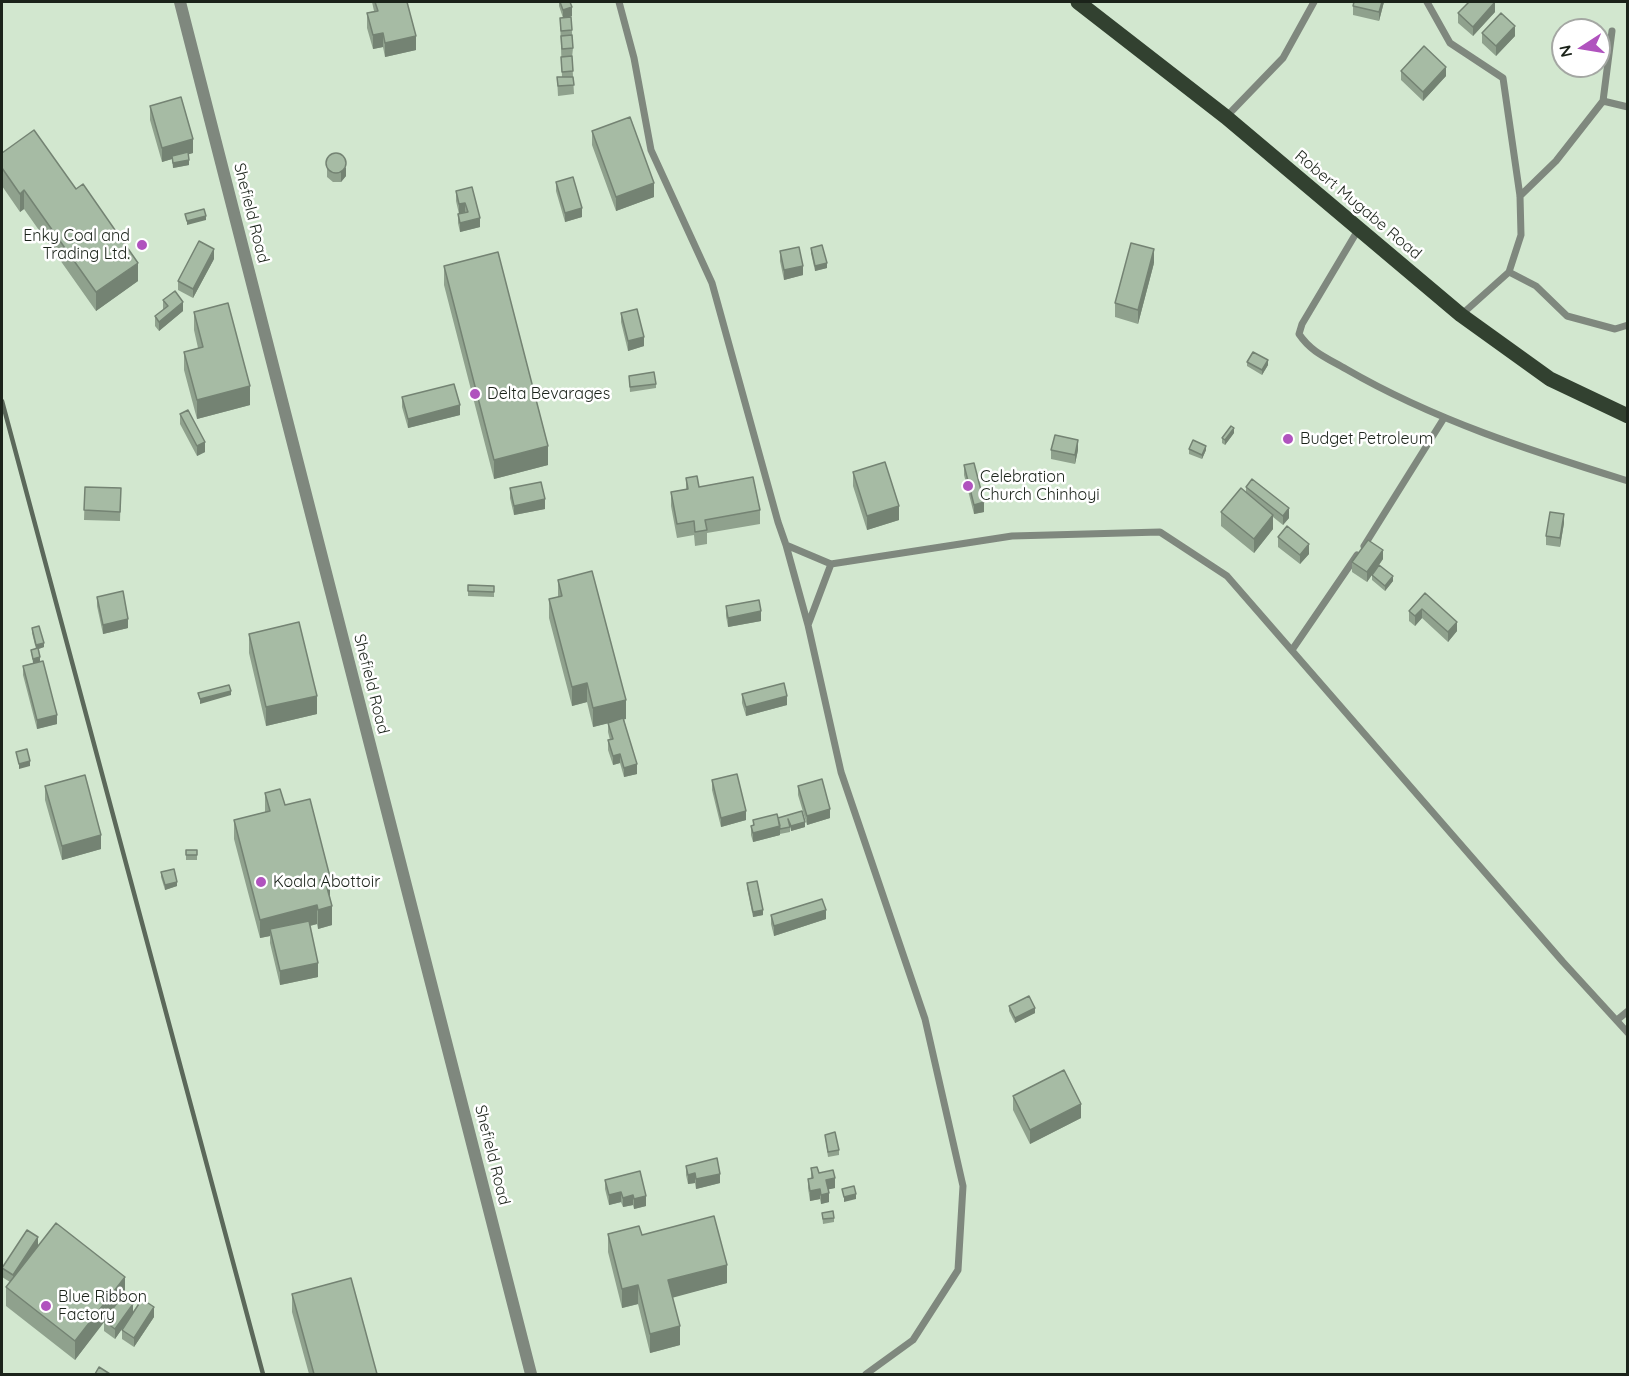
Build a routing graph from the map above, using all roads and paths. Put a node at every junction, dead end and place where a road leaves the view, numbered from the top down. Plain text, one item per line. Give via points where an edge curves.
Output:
1 (180, 2) edge
2 (619, 2) edge
3 (1078, 2) edge
4 (1314, 2) edge
5 (1427, 2) edge
6 (1612, 30) dead end
7 (1603, 101) junction
8 (1628, 107) edge
9 (1227, 117) junction
10 (1520, 196) junction
11 (1358, 230) junction
12 (1509, 272) junction
13 (1461, 315) junction
14 (1628, 325) edge
15 (1628, 416) edge
16 (1444, 418) junction
17 (1628, 481) edge
18 (786, 545) junction
19 (831, 564) junction
20 (808, 625) junction
21 (1292, 650) junction
22 (1628, 1011) edge
23 (1617, 1020) junction
24 (1628, 1032) edge
25 (531, 1374) edge
26 (866, 1374) edge

1 - 25 street, Shefield Road
2 - 18 lane via 651,150 711,283
3 - 9 main road, Robert Mugabe Road
4 - 9 lane via 1283,58
5 - 10 lane via 1450,43 1503,78
6 - 7 lane
7 - 8 lane
7 - 10 lane via 1556,161
9 - 11 main road, Robert Mugabe Road
10 - 12 lane via 1521,235
11 - 13 main road, Robert Mugabe Road
11 - 16 lane via 1299,334 1308,347 1385,392
12 - 13 lane
12 - 14 lane via 1536,286 1567,316 1615,328
13 - 15 main road, Robert Mugabe Road via 1550,379
16 - 17 lane
16 - 21 lane via 1374,532
18 - 19 lane
18 - 20 lane
19 - 20 lane
19 - 21 lane via 1012,536 1160,532 1227,576
20 - 26 lane via 841,772 925,1020 963,1186 958,1270 913,1340
21 - 23 lane
22 - 23 lane
23 - 24 lane

